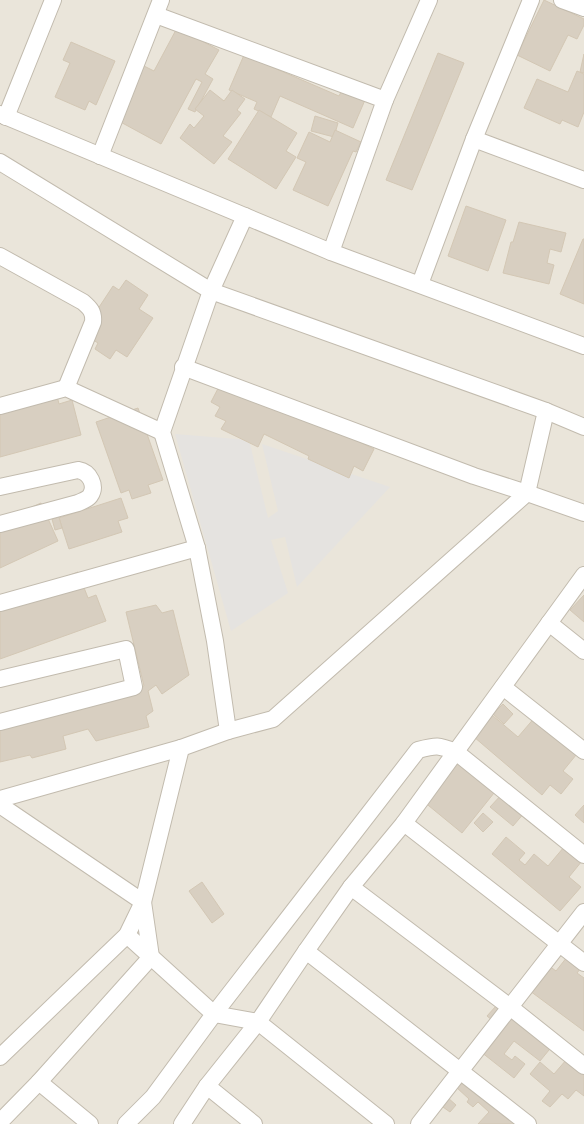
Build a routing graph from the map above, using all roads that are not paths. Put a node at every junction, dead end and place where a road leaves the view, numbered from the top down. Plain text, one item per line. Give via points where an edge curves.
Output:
1 (53, 0) edge
2 (162, 0) edge
3 (429, 0) edge
4 (531, 0) edge
5 (562, 0) edge
6 (584, 8) edge
7 (156, 15) junction
8 (385, 100) junction
9 (3, 116) edge
10 (474, 139) junction
11 (100, 156) junction
12 (0, 162) edge
13 (584, 180) edge
14 (245, 216) junction
15 (331, 252) junction
16 (0, 256) edge
17 (420, 284) junction
18 (211, 291) junction
19 (584, 346) edge
20 (183, 367) junction
21 (66, 388) junction
22 (0, 406) edge
23 (546, 411) junction
24 (584, 427) edge
25 (162, 432) junction
26 (0, 487) edge
27 (527, 492) junction
28 (584, 513) edge
29 (0, 524) edge
30 (197, 548) junction
31 (583, 580) edge
32 (0, 603) edge
33 (549, 623) junction
34 (584, 651) edge
35 (0, 679) edge
36 (503, 686) junction
37 (0, 722) edge
38 (228, 731) junction
39 (181, 748) junction
40 (584, 751) edge
41 (456, 752) junction
42 (0, 799) edge
43 (0, 804) edge
44 (404, 823) junction
45 (584, 855) edge
46 (352, 887) junction
47 (142, 902) junction
48 (584, 912) edge
49 (127, 935) junction
50 (559, 944) junction
51 (306, 951) junction
52 (151, 957) junction
53 (584, 963) edge
54 (510, 1007) junction
55 (214, 1014) junction
56 (258, 1022) junction
57 (0, 1057) edge
58 (584, 1066) edge
59 (460, 1071) junction
60 (38, 1082) junction
61 (206, 1086) junction
62 (0, 1122) edge
63 (90, 1124) edge
64 (126, 1124) edge
65 (182, 1124) edge
66 (254, 1124) edge
67 (386, 1124) edge
68 (419, 1124) edge
69 (528, 1124) edge

1 - 9 street
2 - 7 street
3 - 8 street
4 - 10 street
5 - 6 street
7 - 8 street
7 - 11 street
8 - 15 street
9 - 11 street
10 - 13 street
10 - 17 street
11 - 14 street
12 - 18 street
14 - 15 street
14 - 18 street
15 - 17 street
16 - 21 street via 83,302 94,315 94,322
17 - 19 street
18 - 20 street
18 - 23 street
20 - 25 street
20 - 27 street via 474,476
21 - 22 street
21 - 25 street
23 - 24 street
23 - 27 street
25 - 30 street
26 - 29 street via 78,470 87,474 92,487 91,495 86,500
27 - 28 street
27 - 38 street via 273,719
30 - 32 street
30 - 38 street via 216,641
31 - 33 street
33 - 34 street
33 - 36 street
35 - 37 street via 126,649 134,687
36 - 40 street
36 - 41 street
38 - 39 street
39 - 42 street
39 - 47 street
41 - 44 street
41 - 45 street
41 - 55 street via 440,746 418,750
43 - 47 street
44 - 46 street
44 - 50 street
46 - 51 street
46 - 54 street
47 - 49 street
47 - 52 street
48 - 50 street
49 - 52 street
49 - 57 street
50 - 53 street
50 - 54 street
51 - 56 street
51 - 59 street
52 - 55 street
52 - 60 street
54 - 58 street
54 - 59 street
55 - 56 street
55 - 64 street via 152,1097
56 - 61 street
56 - 67 street
59 - 68 street
59 - 69 street
60 - 62 street
60 - 63 street
61 - 65 street
61 - 66 street

